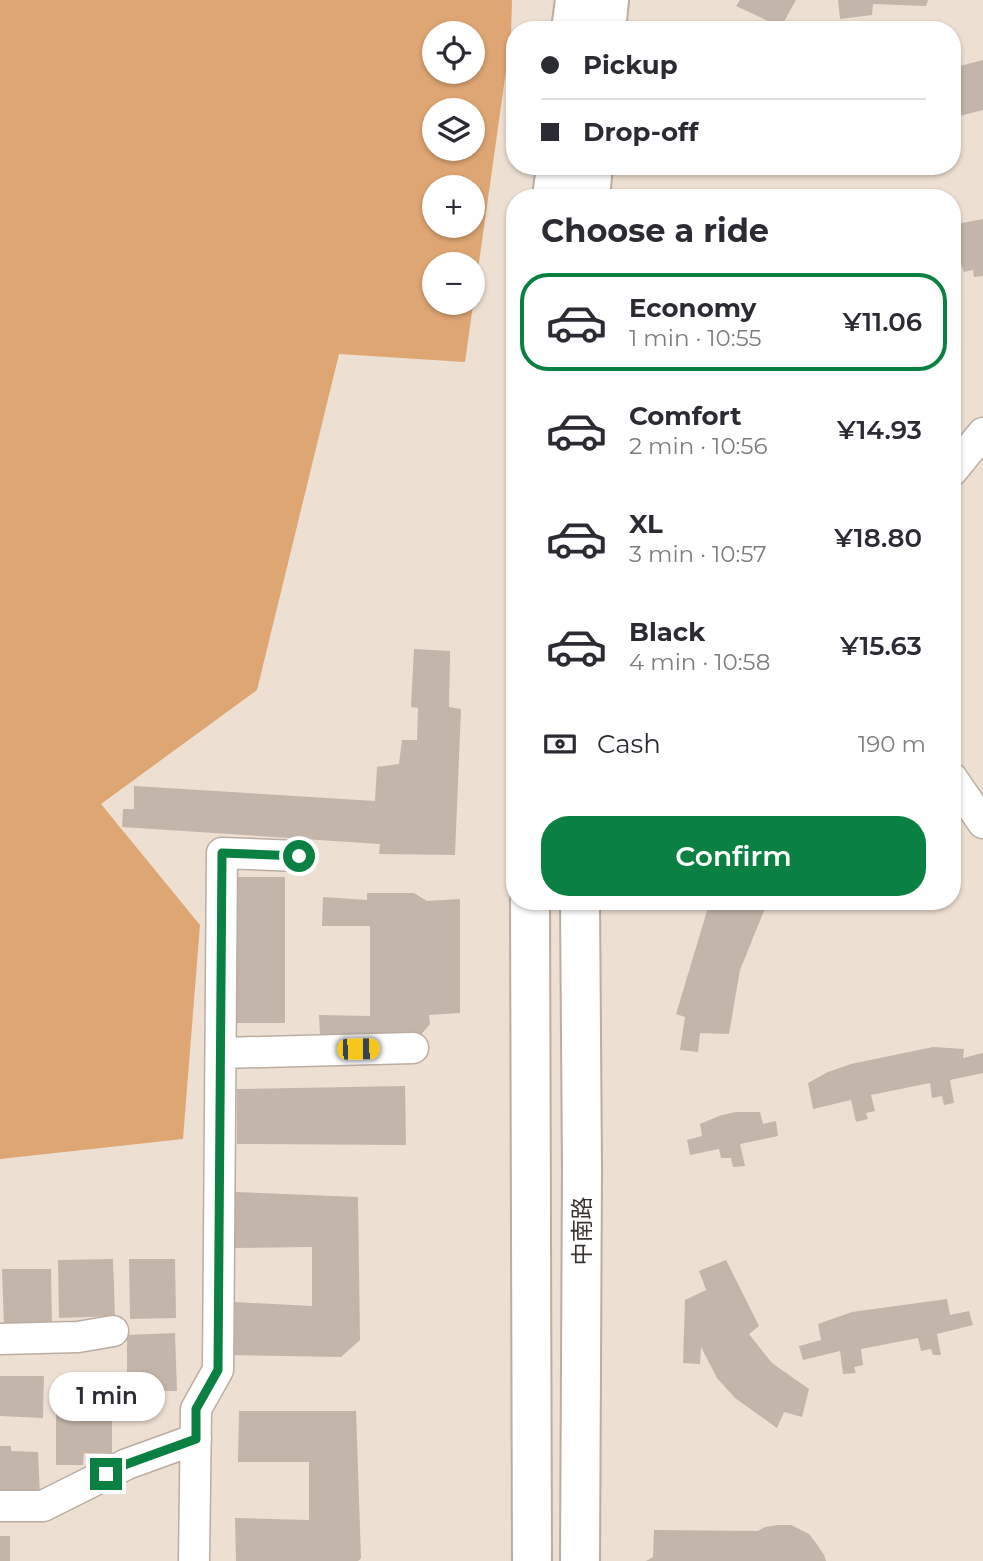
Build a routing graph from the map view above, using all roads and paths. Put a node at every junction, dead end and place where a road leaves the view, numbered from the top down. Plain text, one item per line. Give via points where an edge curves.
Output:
1 (575, 0) edge
2 (609, 0) edge
3 (572, 21) edge
4 (607, 21) edge
5 (983, 433) edge
6 (961, 460) edge
7 (961, 791) edge
8 (983, 823) edge
9 (299, 856) dead end
10 (530, 910) edge
11 (580, 910) edge
12 (412, 1048) dead end
13 (221, 1053) junction
14 (113, 1331) dead end
15 (0, 1339) edge
16 (196, 1439) junction
17 (0, 1506) edge
18 (194, 1561) edge
19 (532, 1561) edge
20 (579, 1561) edge

1 - 3 main road
2 - 4 main road
5 - 6 street
7 - 8 street
9 - 13 street via 222,853
10 - 19 main road
11 - 20 main road, 中南路
12 - 13 street
13 - 16 street via 218,1370 196,1409
14 - 15 street
16 - 17 street via 127,1464 43,1506
16 - 18 street

